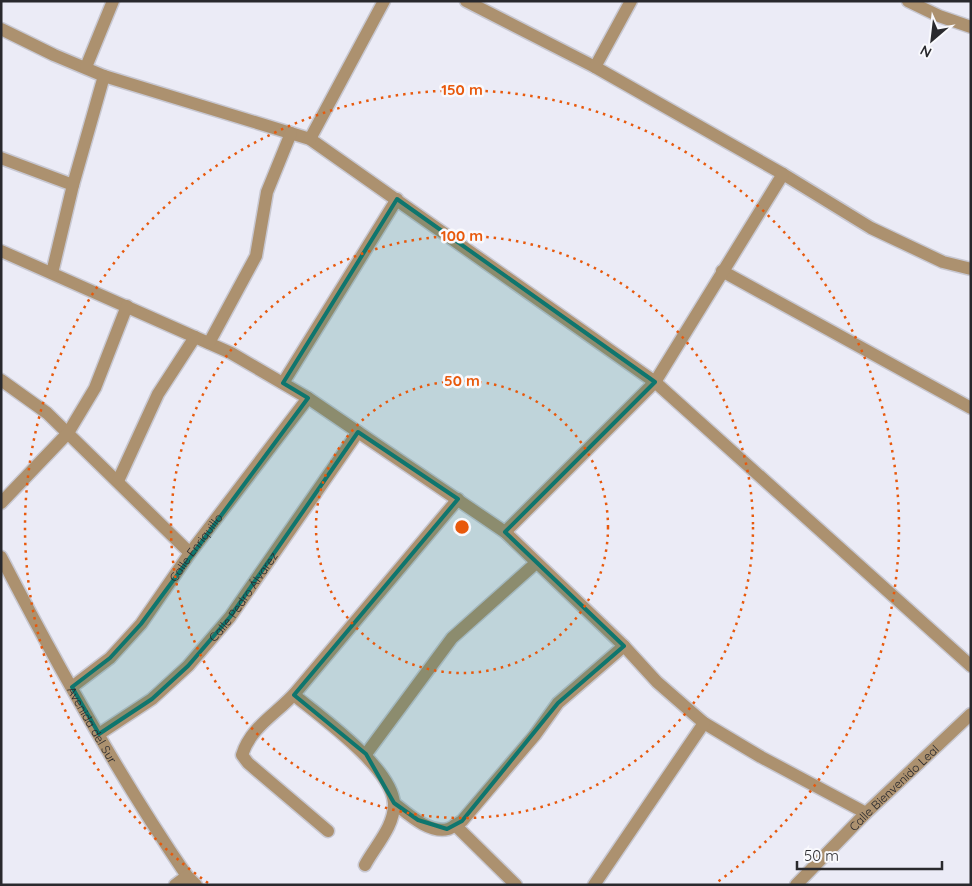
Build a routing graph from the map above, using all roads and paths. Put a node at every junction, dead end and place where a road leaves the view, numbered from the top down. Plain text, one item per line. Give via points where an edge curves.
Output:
1 (113, 1) edge
2 (384, 1) edge
3 (466, 1) edge
4 (631, 1) edge
5 (908, 1) edge
6 (971, 26) edge
7 (1, 29) edge
8 (86, 67) junction
9 (595, 67) junction
10 (104, 76) junction
11 (291, 133) junction
12 (310, 139) junction
13 (1, 158) edge
14 (783, 174) junction
15 (73, 185) junction
16 (397, 199) junction
17 (1, 251) edge
18 (971, 269) edge
19 (722, 271) junction
20 (52, 273) junction
21 (127, 306) junction
22 (195, 337) junction
23 (209, 343) junction
24 (1, 380) edge
25 (656, 382) junction
26 (283, 383) junction
27 (308, 398) junction
28 (971, 408) edge
29 (358, 432) junction
30 (68, 433) junction
31 (118, 481) junction
32 (458, 499) junction
33 (1, 503) edge
34 (505, 532) junction
35 (190, 553) junction
36 (1, 557) edge
37 (536, 563) junction
38 (624, 646) junction
39 (971, 666) edge
40 (72, 687) junction
41 (294, 695) junction
42 (971, 714) edge
43 (704, 723) junction
44 (99, 734) junction
45 (366, 754) junction
46 (394, 803) junction
47 (866, 814) junction
48 (456, 825) junction
49 (328, 831) dead end
50 (366, 865) dead end
51 (192, 881) edge
52 (175, 885) edge
53 (516, 885) edge
54 (594, 885) edge
55 (796, 885) edge

1 - 8 street
2 - 12 street
3 - 9 street
4 - 9 street
5 - 6 street via 939,16
7 - 8 street via 54,56
8 - 10 street
9 - 14 street
10 - 11 street
10 - 15 street
11 - 12 street
11 - 23 street via 267,192 256,256
12 - 16 street
13 - 15 street
14 - 18 street via 872,228 942,262
14 - 19 street
15 - 20 street
16 - 25 street
16 - 26 street
17 - 20 street
19 - 25 street
19 - 28 street
20 - 21 street
21 - 22 street
21 - 30 street via 95,388
22 - 23 street
22 - 31 street via 158,394
23 - 26 street
24 - 30 street
25 - 34 street
25 - 39 street
26 - 27 street
27 - 29 street
27 - 35 street, Calle Enriquillo
29 - 32 street
29 - 44 street, Calle Pedro Álvarez via 230,617 188,666 152,699
30 - 31 street
30 - 33 street
31 - 35 street
32 - 34 street
32 - 41 street
34 - 37 street
35 - 40 street, Calle Enriquillo via 126,642
36 - 40 street, Avenida del Sur
37 - 38 street
37 - 45 street via 452,638
38 - 43 street via 657,682
38 - 48 street via 558,703 535,735
40 - 44 street, Avenida del Sur
41 - 45 street
41 - 49 street via 257,728 242,755 258,773
42 - 47 street, Calle Bienvenido Leal
43 - 47 street
43 - 54 street
44 - 51 street, Avenida del Sur via 139,806
45 - 46 street
46 - 48 street via 434,828 447,830
46 - 50 street via 391,820
47 - 55 street, Calle Bienvenido Leal
48 - 53 street
51 - 52 street

